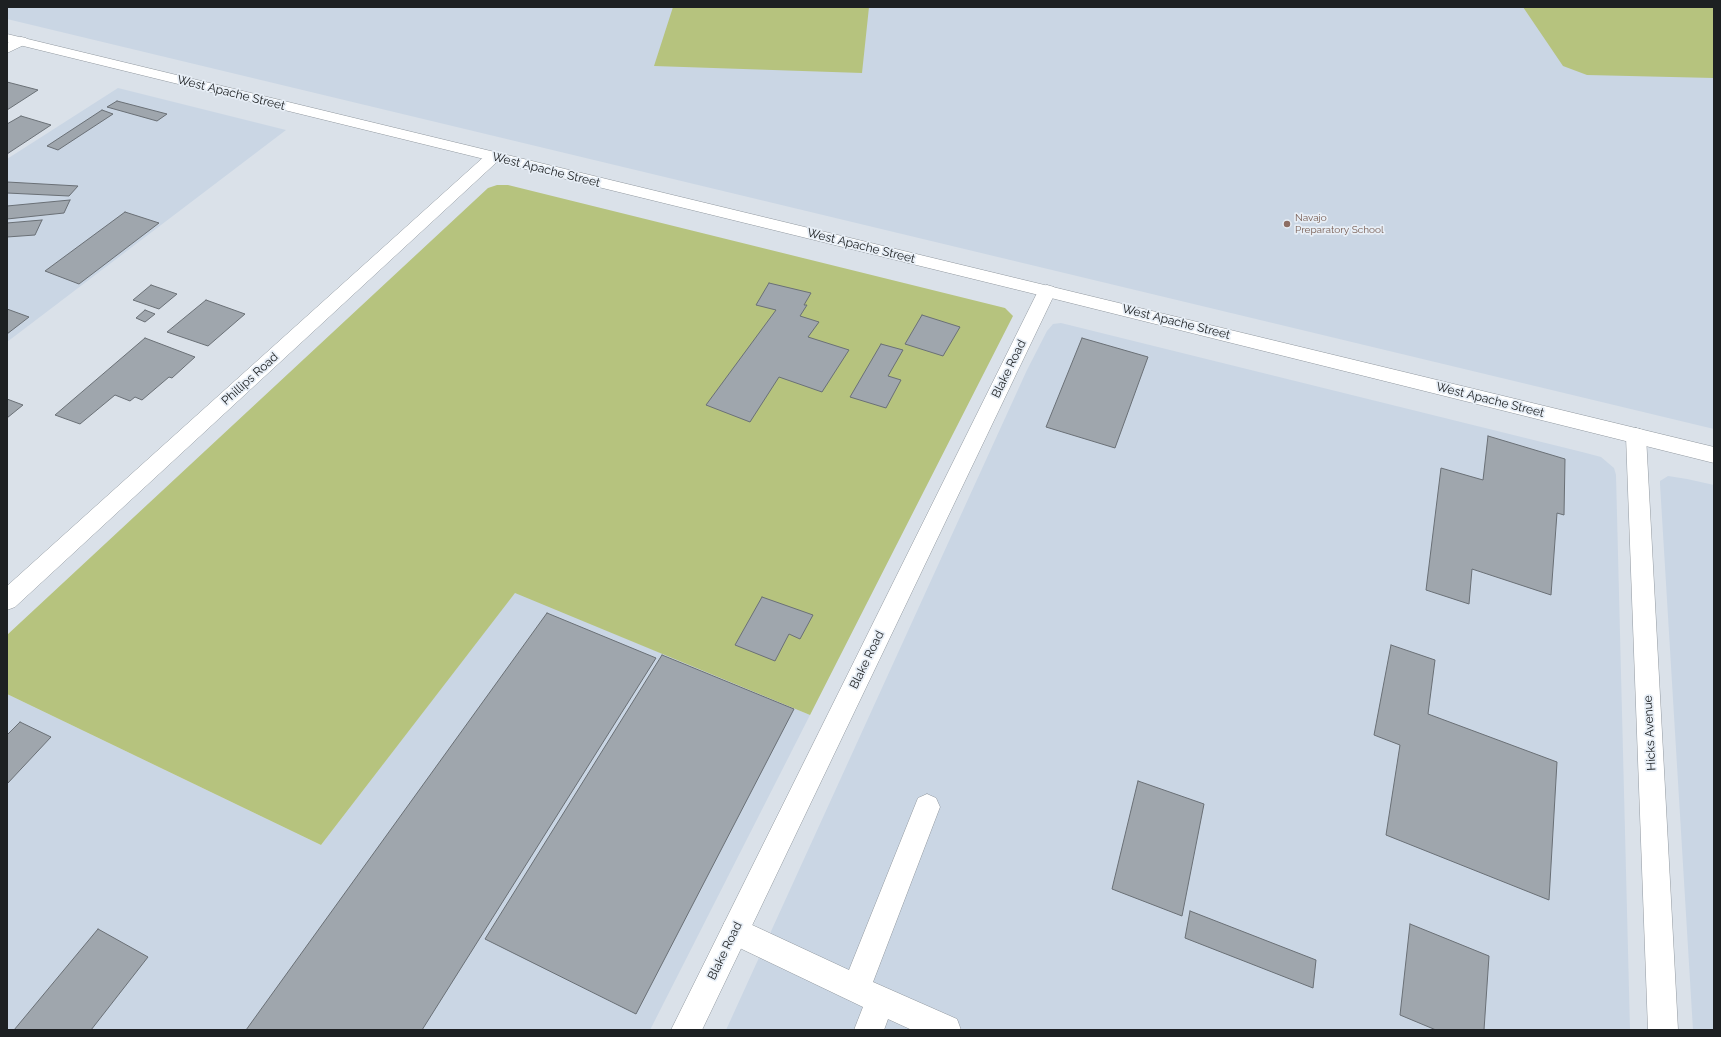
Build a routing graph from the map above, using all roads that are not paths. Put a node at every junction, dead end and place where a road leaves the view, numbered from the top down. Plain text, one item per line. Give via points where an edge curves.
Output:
1 (12, 43) edge
2 (493, 158) junction
3 (1047, 291) junction
4 (1636, 436) junction
5 (1714, 456) edge
6 (7, 600) edge
7 (927, 807) dead end
8 (735, 931) junction
9 (868, 994) junction
10 (686, 1030) edge
11 (869, 1030) edge
12 (946, 1030) edge
13 (1663, 1030) edge

1 - 2 main road, West Apache Street
2 - 3 main road, West Apache Street
2 - 6 main road, Phillips Road
3 - 4 main road, West Apache Street
3 - 8 main road, Blake Road
4 - 5 main road, West Apache Street
4 - 13 main road, Hicks Avenue
7 - 9 main road
8 - 9 main road
8 - 10 main road, Blake Road
9 - 11 main road
9 - 12 main road

